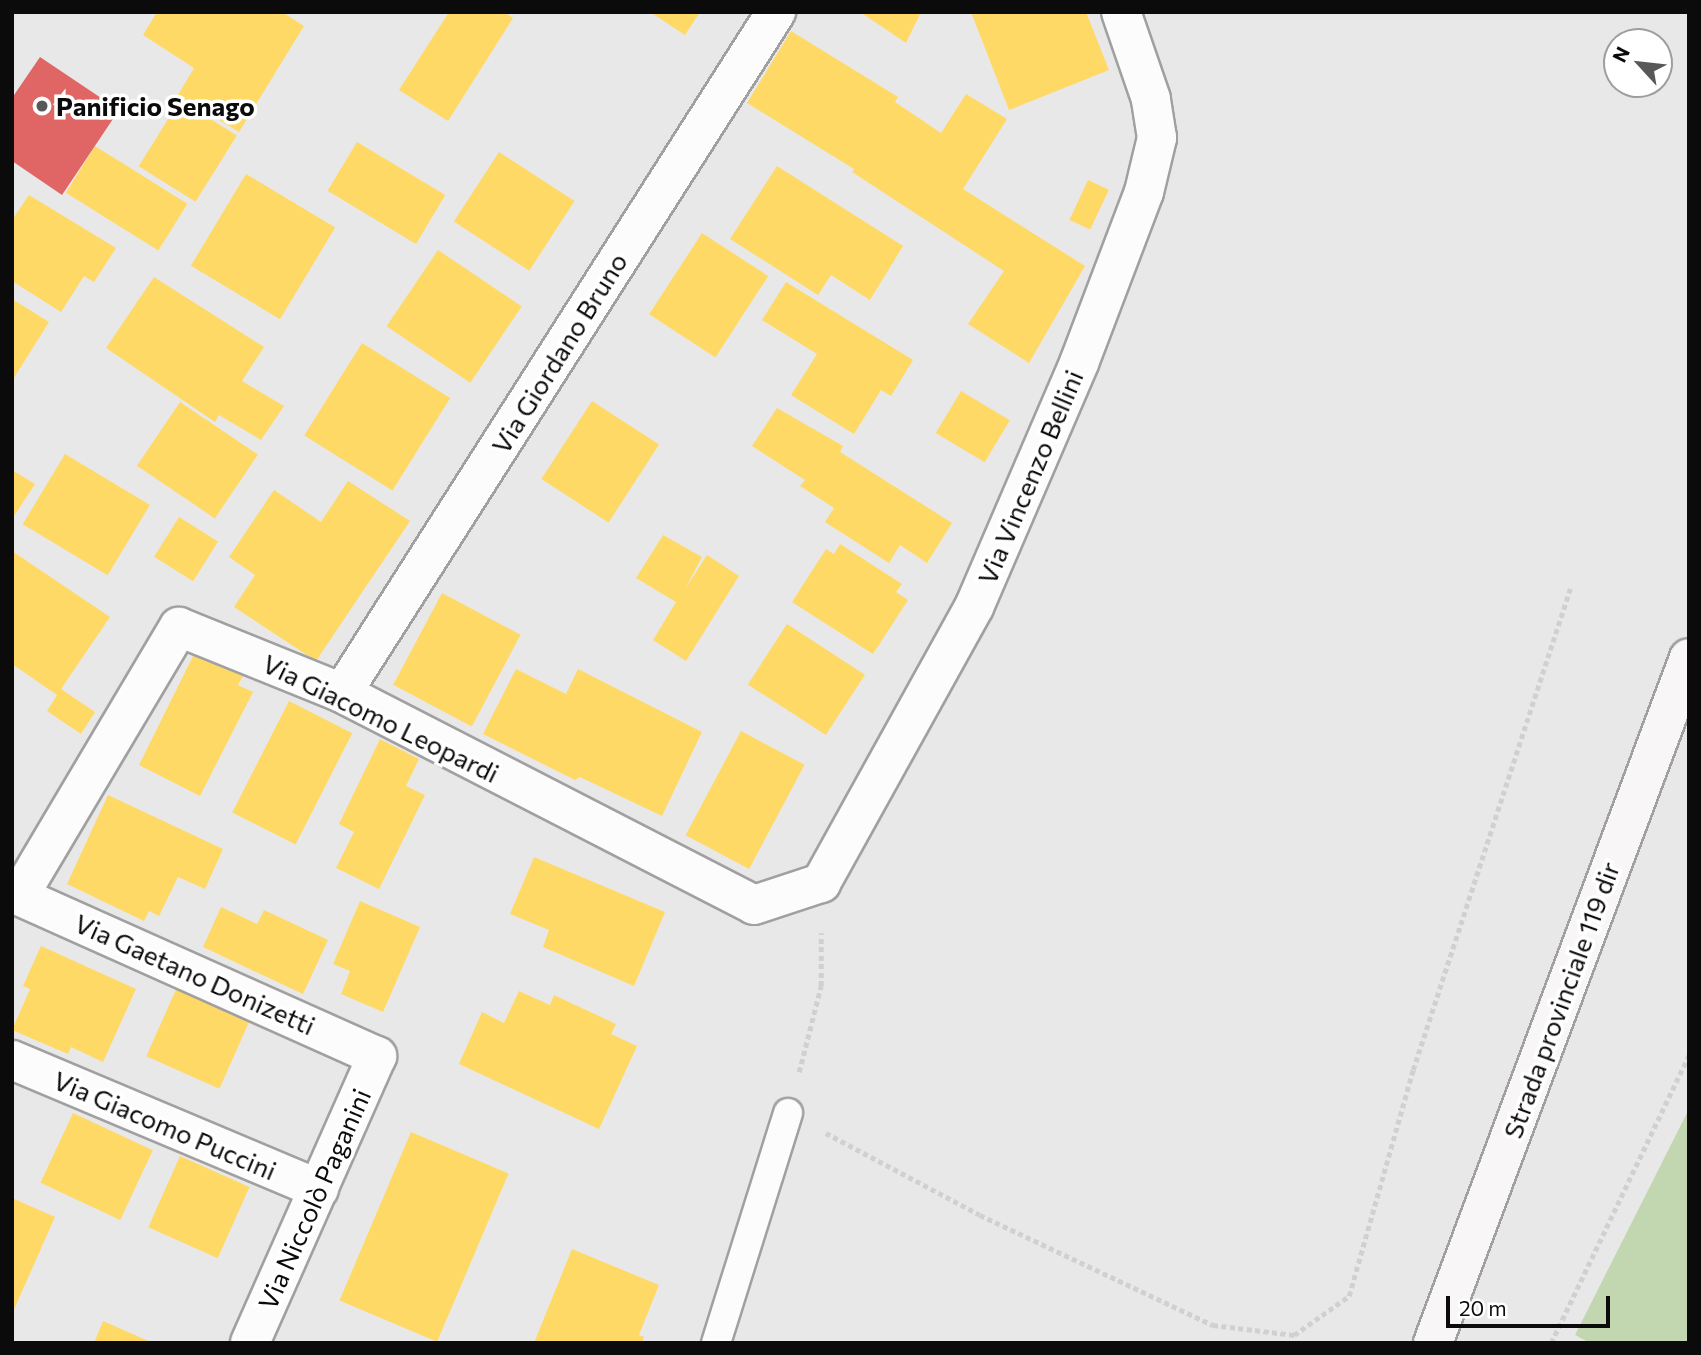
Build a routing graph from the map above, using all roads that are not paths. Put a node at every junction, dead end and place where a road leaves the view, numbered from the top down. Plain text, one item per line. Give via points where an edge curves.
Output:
1 (776, 12) edge
2 (1121, 12) edge
3 (1689, 658) edge
4 (342, 693) junction
5 (804, 889) joint
6 (16, 895) edge
7 (377, 1056) joint
8 (12, 1060) edge
9 (788, 1113) road end
10 (319, 1189) junction
11 (250, 1343) edge
12 (716, 1343) edge
13 (1433, 1343) edge

1 - 4 street, Via Giordano Bruno
2 - 5 street, Via Vincenzo Bellini via 1151,99 1157,138 1144,192 1079,363 974,607
3 - 13 street, Strada provinciale 119 dir
4 - 5 street, Via Giacomo Leopardi via 754,905
4 - 6 street, Via Giacomo Leopardi via 179,627
6 - 7 street, Via Gaetano Donizetti
7 - 10 street, Via Niccolò Paganini
8 - 10 street, Via Giacomo Puccini
9 - 12 lane
10 - 11 street, Via Niccolò Paganini

